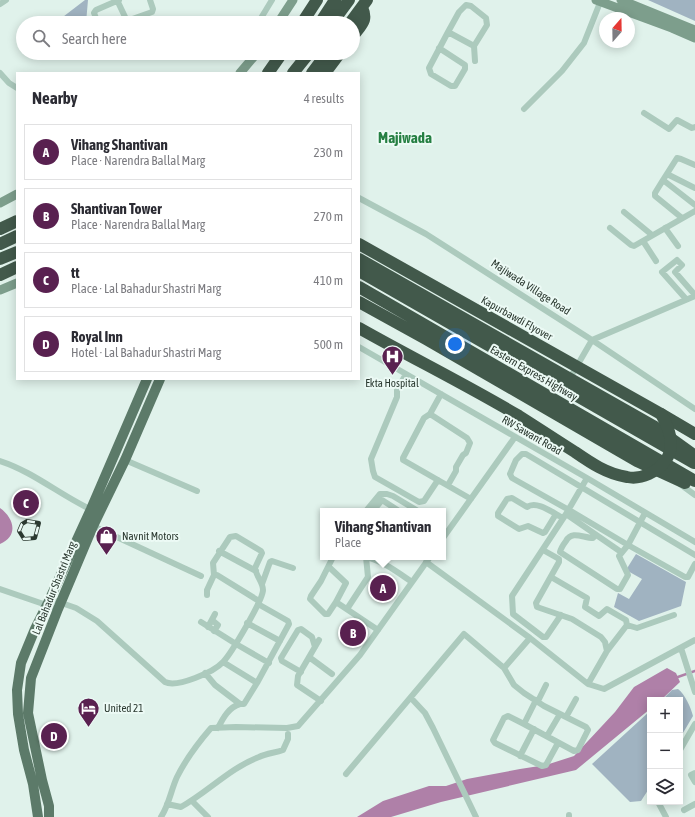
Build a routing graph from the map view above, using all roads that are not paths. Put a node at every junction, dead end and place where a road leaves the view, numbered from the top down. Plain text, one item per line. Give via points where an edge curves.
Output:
1 (6, 0) edge
2 (118, 0) edge
3 (150, 0) edge
4 (272, 0) edge
5 (335, 0) edge
6 (349, 0) edge
7 (621, 0) edge
8 (291, 1) edge
9 (599, 1) edge
10 (362, 2) edge
11 (312, 3) edge
12 (472, 3) edge
13 (0, 4) edge
14 (95, 16) edge
15 (122, 16) edge
16 (141, 16) edge
17 (262, 16) edge
18 (282, 16) edge
19 (306, 16) edge
20 (325, 16) edge
21 (337, 16) edge
22 (347, 16) edge
23 (354, 16) edge
24 (360, 26) edge
25 (695, 30) edge
26 (448, 32) junction
27 (695, 38) edge
28 (474, 46) junction
29 (439, 48) junction
30 (251, 60) edge
31 (277, 60) edge
32 (303, 60) edge
33 (314, 60) edge
34 (322, 60) edge
35 (335, 60) edge
36 (475, 61) dead end
37 (241, 72) edge
38 (269, 72) edge
39 (294, 72) edge
40 (306, 72) edge
41 (313, 72) edge
42 (326, 72) edge
43 (0, 73) edge
44 (16, 87) edge
45 (524, 109) dead end
46 (644, 112) dead end
47 (695, 127) edge
48 (695, 165) edge
49 (667, 174) junction
50 (663, 180) junction
51 (695, 188) edge
52 (16, 195) edge
53 (360, 199) edge
54 (0, 203) edge
55 (695, 205) edge
56 (695, 211) edge
57 (624, 212) dead end
58 (682, 218) junction
59 (16, 221) edge
60 (610, 228) dead end
61 (665, 228) junction
62 (0, 229) edge
63 (16, 236) edge
64 (652, 236) junction
65 (643, 241) junction
66 (0, 244) edge
67 (360, 245) edge
68 (678, 246) dead end
69 (16, 252) edge
70 (0, 259) edge
71 (656, 261) dead end
72 (360, 265) edge
73 (16, 267) edge
74 (0, 275) edge
75 (664, 278) dead end
76 (16, 283) edge
77 (360, 288) edge
78 (688, 288) junction
79 (0, 290) edge
80 (680, 293) junction
81 (695, 296) edge
82 (683, 300) junction
83 (360, 303) edge
84 (360, 329) edge
85 (592, 340) junction
86 (360, 348) edge
87 (406, 374) junction
88 (570, 378) junction
89 (147, 380) edge
90 (160, 380) edge
91 (441, 394) junction
92 (695, 409) edge
93 (430, 414) junction
94 (661, 414) junction
95 (695, 434) edge
96 (515, 437) junction
97 (695, 456) edge
98 (125, 460) junction
99 (0, 461) edge
100 (695, 464) edge
101 (587, 478) junction
102 (673, 478) junction
103 (438, 480) junction
104 (695, 481) edge
105 (448, 485) junction
106 (695, 487) edge
107 (581, 488) junction
108 (197, 491) dead end
109 (695, 495) edge
110 (471, 498) junction
111 (371, 508) edge
112 (372, 508) edge
113 (394, 508) edge
114 (413, 508) edge
115 (94, 511) junction
116 (645, 513) junction
117 (556, 514) junction
118 (566, 514) junction
119 (640, 522) junction
120 (93, 526) junction
121 (446, 528) edge
122 (449, 530) junction
123 (446, 534) edge
124 (596, 535) junction
125 (695, 542) edge
126 (628, 545) junction
127 (543, 550) junction
128 (220, 551) junction
129 (621, 552) junction
130 (695, 555) edge
131 (332, 560) edge
132 (366, 560) edge
133 (377, 560) edge
134 (427, 560) edge
135 (429, 560) edge
136 (695, 564) edge
137 (329, 567) junction
138 (293, 568) dead end
139 (256, 571) junction
140 (214, 575) junction
141 (201, 576) dead end
142 (551, 577) junction
143 (412, 582) junction
144 (262, 584) junction
145 (0, 589) edge
146 (207, 595) dead end
147 (48, 602) junction
148 (336, 602) junction
149 (259, 603) junction
150 (59, 605) junction
151 (347, 609) junction
152 (216, 614) dead end
153 (561, 615) junction
154 (674, 616) dead end
155 (212, 620) junction
156 (201, 622) dead end
157 (247, 623) junction
158 (627, 625) junction
159 (208, 627) junction
160 (35, 629) junction
161 (378, 630) junction
162 (214, 631) junction
163 (48, 633) junction
164 (530, 638) junction
165 (319, 640) dead end
166 (695, 640) edge
167 (280, 641) junction
168 (236, 644) junction
169 (35, 645) junction
170 (315, 648) junction
171 (681, 648) junction
172 (607, 651) junction
173 (309, 657) junction
174 (223, 662) junction
175 (269, 662) junction
176 (331, 664) dead end
177 (504, 668) junction
178 (301, 672) junction
179 (205, 674) junction
180 (257, 683) junction
181 (588, 684) junction
182 (297, 685) junction
183 (546, 685) dead end
184 (695, 692) edge
185 (295, 693) dead end
186 (411, 698) junction
187 (576, 699) dead end
188 (320, 701) junction
189 (537, 701) junction
190 (240, 704) junction
191 (563, 715) junction
192 (524, 724) junction
193 (695, 724) edge
194 (218, 728) junction
195 (534, 729) junction
196 (288, 734) dead end
197 (547, 736) junction
198 (558, 743) junction
199 (683, 745) edge
200 (520, 756) junction
201 (695, 773) edge
202 (346, 774) dead end
203 (695, 782) edge
204 (192, 800) junction
205 (167, 804) junction
206 (695, 804) edge
207 (660, 805) edge
208 (684, 810) dead end
209 (38, 817) edge
210 (45, 817) edge
211 (49, 817) edge
212 (161, 817) edge
213 (208, 817) edge
214 (476, 817) edge
215 (666, 817) edge

1 - 13 street
2 - 14 street via 96,10
2 - 15 street
3 - 16 street via 152,12
4 - 17 street
5 - 20 highway
6 - 21 highway
7 - 25 street
8 - 18 street
9 - 27 street
9 - 45 street via 584,43 562,71
10 - 22 highway
10 - 23 highway
10 - 24 highway via 365,16
11 - 19 highway
12 - 26 street via 459,12
12 - 28 street via 486,18 487,25
26 - 28 street
26 - 29 street
28 - 36 street
29 - 29 street via 430,68 431,74 455,86 465,65
30 - 37 street
31 - 38 highway
32 - 39 highway
33 - 40 highway
34 - 41 highway
35 - 42 highway
43 - 44 street
46 - 47 street via 669,129 677,120 692,128
48 - 49 street via 677,158
49 - 50 street
49 - 51 street
50 - 55 street
50 - 58 street via 655,196
52 - 54 street
53 - 85 street, Majiwada Village Road via 426,234
56 - 58 street
57 - 64 street
58 - 61 street
59 - 62 highway
60 - 65 street via 631,246
61 - 64 street
61 - 68 street
63 - 66 highway
64 - 65 street
65 - 71 street
67 - 94 highway, Kapurbawdi Flyover, bridge
69 - 70 highway
72 - 88 highway
72 - 100 highway, Eastern Express Highway
73 - 74 highway
75 - 82 street
76 - 79 street
77 - 104 highway, Eastern Express Highway
78 - 80 street
78 - 80 street via 676,272 682,265 677,260 662,272
78 - 81 street
80 - 82 street
81 - 82 street
82 - 85 street
83 - 102 highway via 637,462
84 - 94 highway, bridge via 518,416 609,473 628,478 642,477 662,465 669,456 671,446 669,430
85 - 88 street
85 - 92 street, Majiwada Village Road
86 - 87 street, RW Sawant Road
87 - 91 street, RW Sawant Road
87 - 103 street via 397,390 397,397 372,459 373,472 375,477 419,502 424,501
88 - 97 highway via 655,427
89 - 115 main road, Lal Bahadur Shastri Marg
90 - 98 main road, Lal Bahadur Shastri Marg
91 - 93 street
91 - 96 street, RW Sawant Road
93 - 103 street via 424,418 403,458
93 - 105 street via 467,438 470,443
94 - 95 highway, Kapurbawdi Flyover
96 - 101 street, RW Sawant Road
96 - 110 street
98 - 108 street
98 - 115 main road, Lal Bahadur Shastri Marg
99 - 115 street via 37,478
101 - 107 street
101 - 116 street, RW Sawant Road
102 - 106 highway
102 - 109 street
103 - 105 street
105 - 110 street
107 - 118 street
107 - 118 street via 526,454 522,454 516,460 510,474 512,478
107 - 119 street
110 - 122 street
111 - 114 street via 380,494 387,494
112 - 113 street via 382,500
115 - 120 main road, Lal Bahadur Shastri Marg
115 - 147 main road, Lal Bahadur Shastri Marg
116 - 119 street
116 - 125 street, RW Sawant Road
117 - 117 street via 536,504 527,507 512,498 507,499 498,516 519,529 528,526 543,533
117 - 118 street
118 - 124 street
118 - 126 street
118 - 127 street
119 - 126 street
119 - 130 street
120 - 141 street
120 - 150 main road, Lal Bahadur Shastri Marg
121 - 122 street
122 - 123 street
124 - 129 street
124 - 129 street via 593,538 568,536 560,552 617,589 628,575 619,556
126 - 129 street
126 - 136 street via 685,578
127 - 142 street via 559,559
127 - 153 street via 512,596 514,614 543,637 546,637
128 - 139 street
128 - 139 street via 230,537 236,536 261,551
128 - 140 street via 213,563
131 - 137 street
132 - 151 street via 368,577
133 - 143 street
134 - 143 street
135 - 164 street
137 - 148 street via 346,583
137 - 148 street via 310,599 325,614 328,614
138 - 144 street via 270,562
139 - 144 street
140 - 146 street
140 - 149 street
142 - 153 street via 536,603 537,607
142 - 158 street via 588,598 585,607 599,616 608,609 626,620
143 - 161 street
144 - 149 street via 263,591
145 - 147 street
147 - 150 street
147 - 160 main road, Lal Bahadur Shastri Marg
148 - 151 street
149 - 157 street
149 - 167 street via 288,621 289,624
150 - 163 main road, Lal Bahadur Shastri Marg
150 - 179 street via 76,608 97,621 164,682 174,684
151 - 161 street
152 - 155 street
153 - 172 street via 601,637
154 - 158 street via 637,628
155 - 159 street
155 - 162 street via 218,625
156 - 159 street
157 - 167 street
157 - 168 street
158 - 172 street
159 - 162 street
160 - 169 main road
160 - 209 main road, Lal Bahadur Shastri Marg via 21,663 17,690 18,714
161 - 188 street
162 - 168 street
163 - 169 main road
163 - 211 main road, Lal Bahadur Shastri Marg via 31,678 28,713 49,806
164 - 177 street
164 - 181 street
165 - 170 street
166 - 171 street
167 - 175 street
168 - 174 street
168 - 175 street
169 - 210 main road via 27,664 23,693
170 - 173 street
170 - 178 street via 312,637 301,629 298,630 281,658
171 - 181 street via 604,689
171 - 184 street
172 - 181 street
173 - 176 street via 330,672
173 - 178 street
174 - 179 street
174 - 180 street
175 - 180 street
177 - 186 street via 464,634
177 - 189 street via 514,685
178 - 182 street
179 - 190 street
180 - 190 street via 244,704
182 - 185 street
182 - 188 street
183 - 189 street
186 - 202 street
186 - 214 street via 425,713
187 - 191 street
188 - 194 street via 298,726
189 - 191 street
189 - 192 street
190 - 194 street via 234,706
191 - 197 street
191 - 198 street via 588,730 578,750 574,751
192 - 195 street
192 - 200 street via 508,716 504,718 493,740 494,743
193 - 199 street
194 - 205 street via 211,728 201,740 177,777
195 - 197 street
195 - 200 street
196 - 204 street via 283,750 249,762
197 - 198 street
198 - 200 street via 546,765 542,766
201 - 203 street via 691,774
204 - 205 street via 181,807
204 - 213 street
205 - 212 street
206 - 208 street
207 - 215 street

